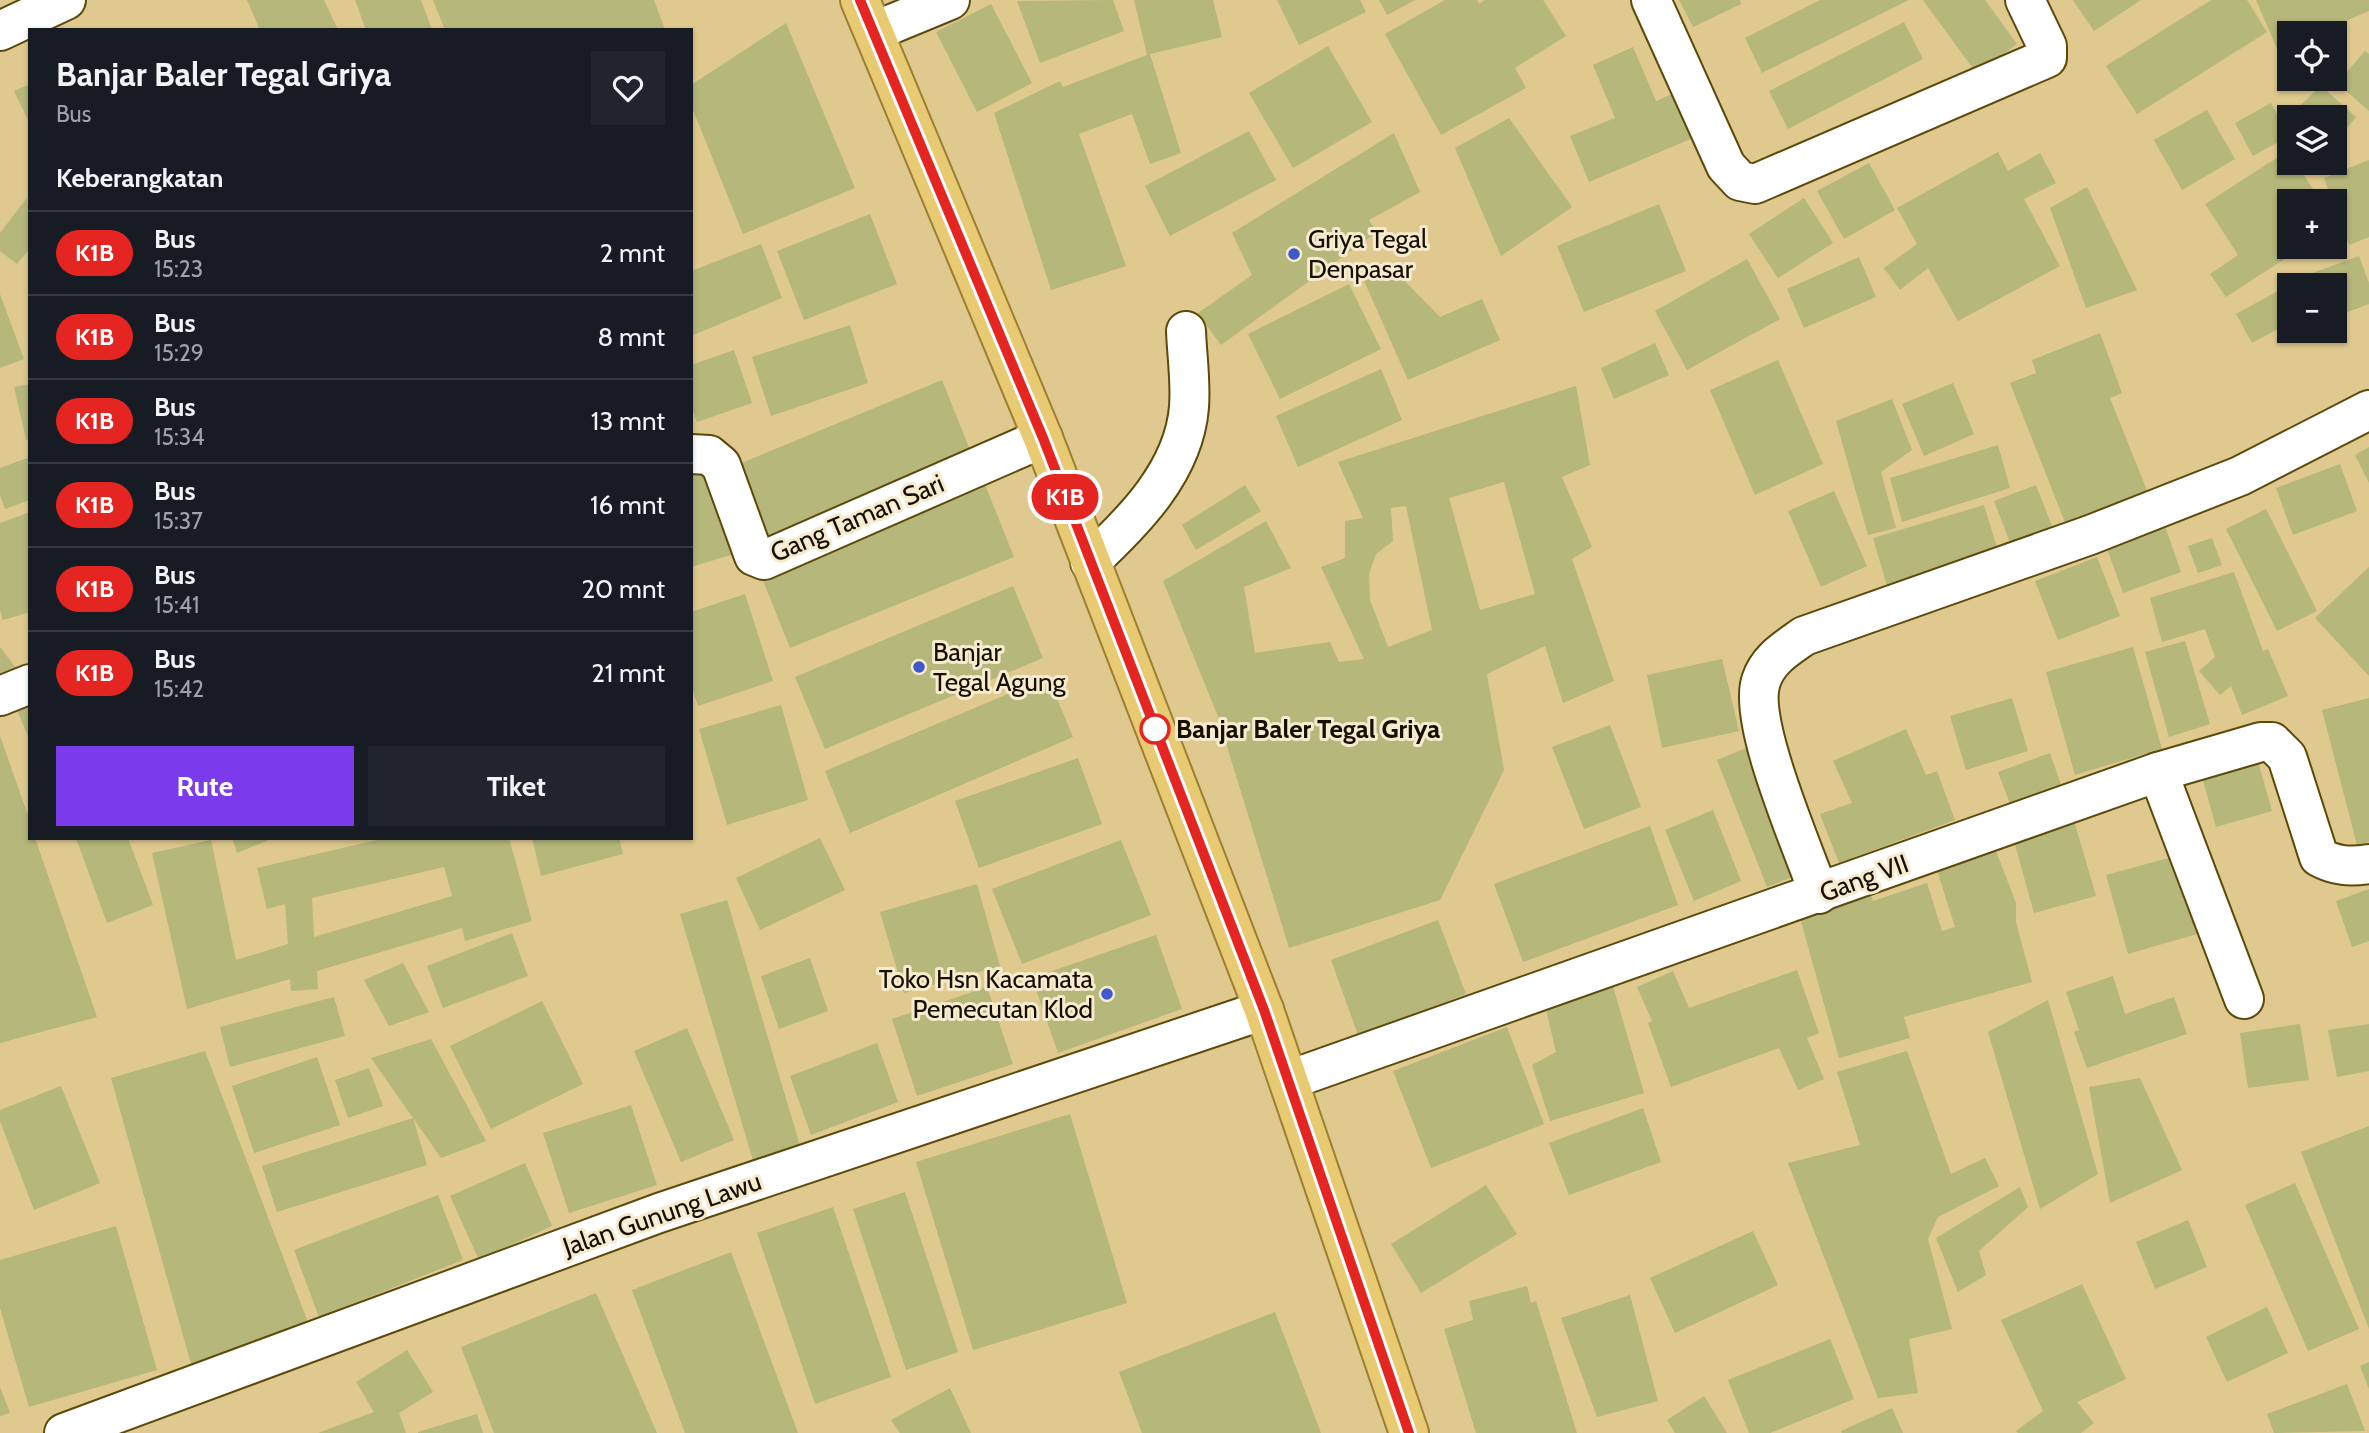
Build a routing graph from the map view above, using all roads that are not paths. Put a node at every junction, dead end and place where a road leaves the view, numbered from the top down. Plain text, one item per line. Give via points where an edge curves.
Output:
1 (66, 0) edge
2 (950, 0) edge
3 (1651, 0) edge
4 (2025, 0) edge
5 (868, 16) edge
6 (0, 31) edge
7 (1186, 331) dead end
8 (2369, 410) edge
9 (1043, 438) junction
10 (693, 454) edge
11 (1090, 562) junction
12 (28, 685) edge
13 (0, 696) edge
14 (2158, 772) junction
15 (2369, 863) edge
16 (1819, 894) junction
17 (2244, 999) dead end
18 (1264, 1010) junction
19 (1289, 1080) junction
20 (64, 1433) edge
21 (1409, 1433) edge

1 - 6 street
2 - 5 street
3 - 4 street via 1726,166 1740,181 1755,184 2047,58 2048,46
5 - 9 highway
7 - 11 street via 1189,407 1181,448 1135,520
8 - 16 street via 2239,476 2090,535 1804,636 1772,658 1760,683 1760,719
9 - 10 street, Gang Taman Sari via 764,560 754,556 721,465 709,455
9 - 11 highway
11 - 18 highway
12 - 13 street
14 - 15 street, Gang VII via 2272,742 2287,757 2319,857 2353,866
14 - 16 street, Gang VII
14 - 17 street
16 - 19 street, Gang VII
18 - 19 highway
18 - 20 street, Jalan Gunung Lawu via 659,1213
19 - 21 highway

